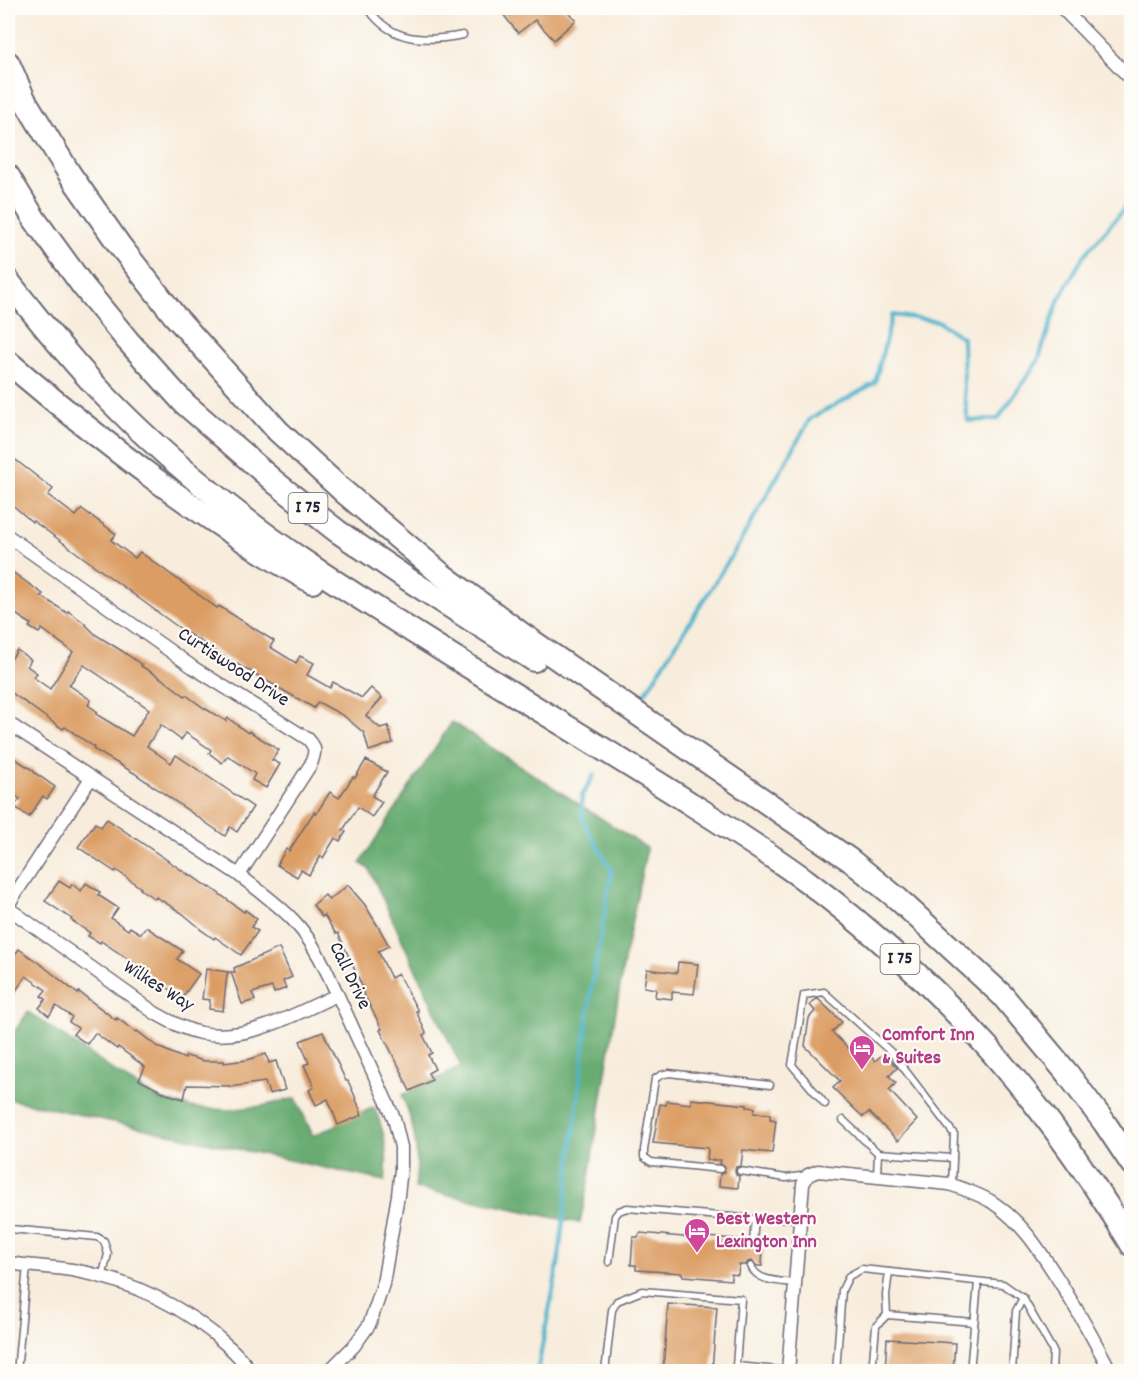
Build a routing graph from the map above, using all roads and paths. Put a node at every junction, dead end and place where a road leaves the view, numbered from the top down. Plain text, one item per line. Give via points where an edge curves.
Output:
1 (368, 8) edge
2 (1062, 8) edge
3 (463, 35) dead end
4 (8, 63) edge
5 (1131, 81) edge
6 (8, 176) edge
7 (8, 281) edge
8 (8, 362) edge
9 (8, 536) edge
10 (8, 723) edge
11 (599, 746) junction
12 (689, 750) junction
13 (91, 778) junction
14 (239, 875) junction
15 (8, 906) edge
16 (337, 995) junction
17 (770, 1085) dead end
18 (825, 1104) dead end
19 (843, 1120) dead end
20 (878, 1153) junction
21 (953, 1158) junction
22 (1131, 1164) edge
23 (720, 1169) dead end
24 (740, 1171) dead end
25 (808, 1175) junction
26 (878, 1176) junction
27 (952, 1185) junction
28 (801, 1218) junction
29 (754, 1219) junction
30 (8, 1231) edge
31 (753, 1243) dead end
32 (1131, 1245) edge
33 (609, 1262) dead end
34 (8, 1263) edge
35 (27, 1266) junction
36 (752, 1266) dead end
37 (889, 1272) junction
38 (102, 1278) junction
39 (978, 1282) junction
40 (795, 1284) junction
41 (1023, 1298) junction
42 (887, 1315) junction
43 (974, 1322) junction
44 (736, 1369) edge
45 (17, 1371) edge
46 (252, 1371) edge
47 (328, 1371) edge
48 (606, 1371) edge
49 (788, 1371) edge
50 (836, 1371) edge
51 (872, 1371) edge
52 (970, 1371) edge
53 (1012, 1371) edge
54 (1052, 1371) edge
55 (1111, 1371) edge

1 - 3 lane via 387,28 405,36 422,40
2 - 5 street
4 - 12 highway via 24,99 69,173 120,246 174,315 278,431 441,574
6 - 12 highway, I 75 via 83,286 128,341 184,403 276,483 409,580 532,659
7 - 11 highway, I 75 via 110,401 240,516 424,639
8 - 11 highway via 122,456 267,556
9 - 14 street, Curtiswood Drive via 194,669 313,745 311,764
10 - 13 street, Call Drive
11 - 32 highway, I 75 via 808,882 865,928 956,1012 1045,1114
12 - 22 highway, I 75 via 850,860 1002,995 1104,1122
13 - 14 street, Call Drive
13 - 15 street
14 - 16 street, Call Drive via 295,922 319,955
15 - 16 street, Wilkes Way via 155,1013 200,1033 243,1034
16 - 47 street, Call Drive via 394,1118 401,1169 377,1303 369,1325 354,1346
17 - 23 lane via 669,1073 655,1079 644,1157 651,1162
18 - 21 lane via 792,1065 804,995 824,992 892,1053 954,1134
19 - 20 lane
20 - 21 lane
20 - 26 lane
21 - 27 lane
24 - 25 lane via 786,1178
25 - 26 street via 825,1171
25 - 28 street via 803,1184
26 - 27 street
27 - 55 street via 990,1201 1029,1235
28 - 29 lane
28 - 40 street
29 - 31 lane
29 - 33 lane via 627,1208 615,1216
30 - 38 lane via 97,1237 104,1241 108,1254
34 - 35 street
35 - 38 street via 72,1270
35 - 45 lane
36 - 40 lane via 759,1276
37 - 39 lane
37 - 42 lane
37 - 50 lane via 862,1269 849,1276 842,1290
38 - 46 street via 155,1296 197,1321
39 - 41 lane via 1004,1284
39 - 43 lane
40 - 49 street
41 - 53 lane via 1016,1311
41 - 54 lane via 1053,1351
42 - 43 lane
42 - 51 lane via 876,1326
43 - 52 lane
44 - 48 lane via 741,1299 642,1291 617,1301 612,1310
44 - 49 lane

